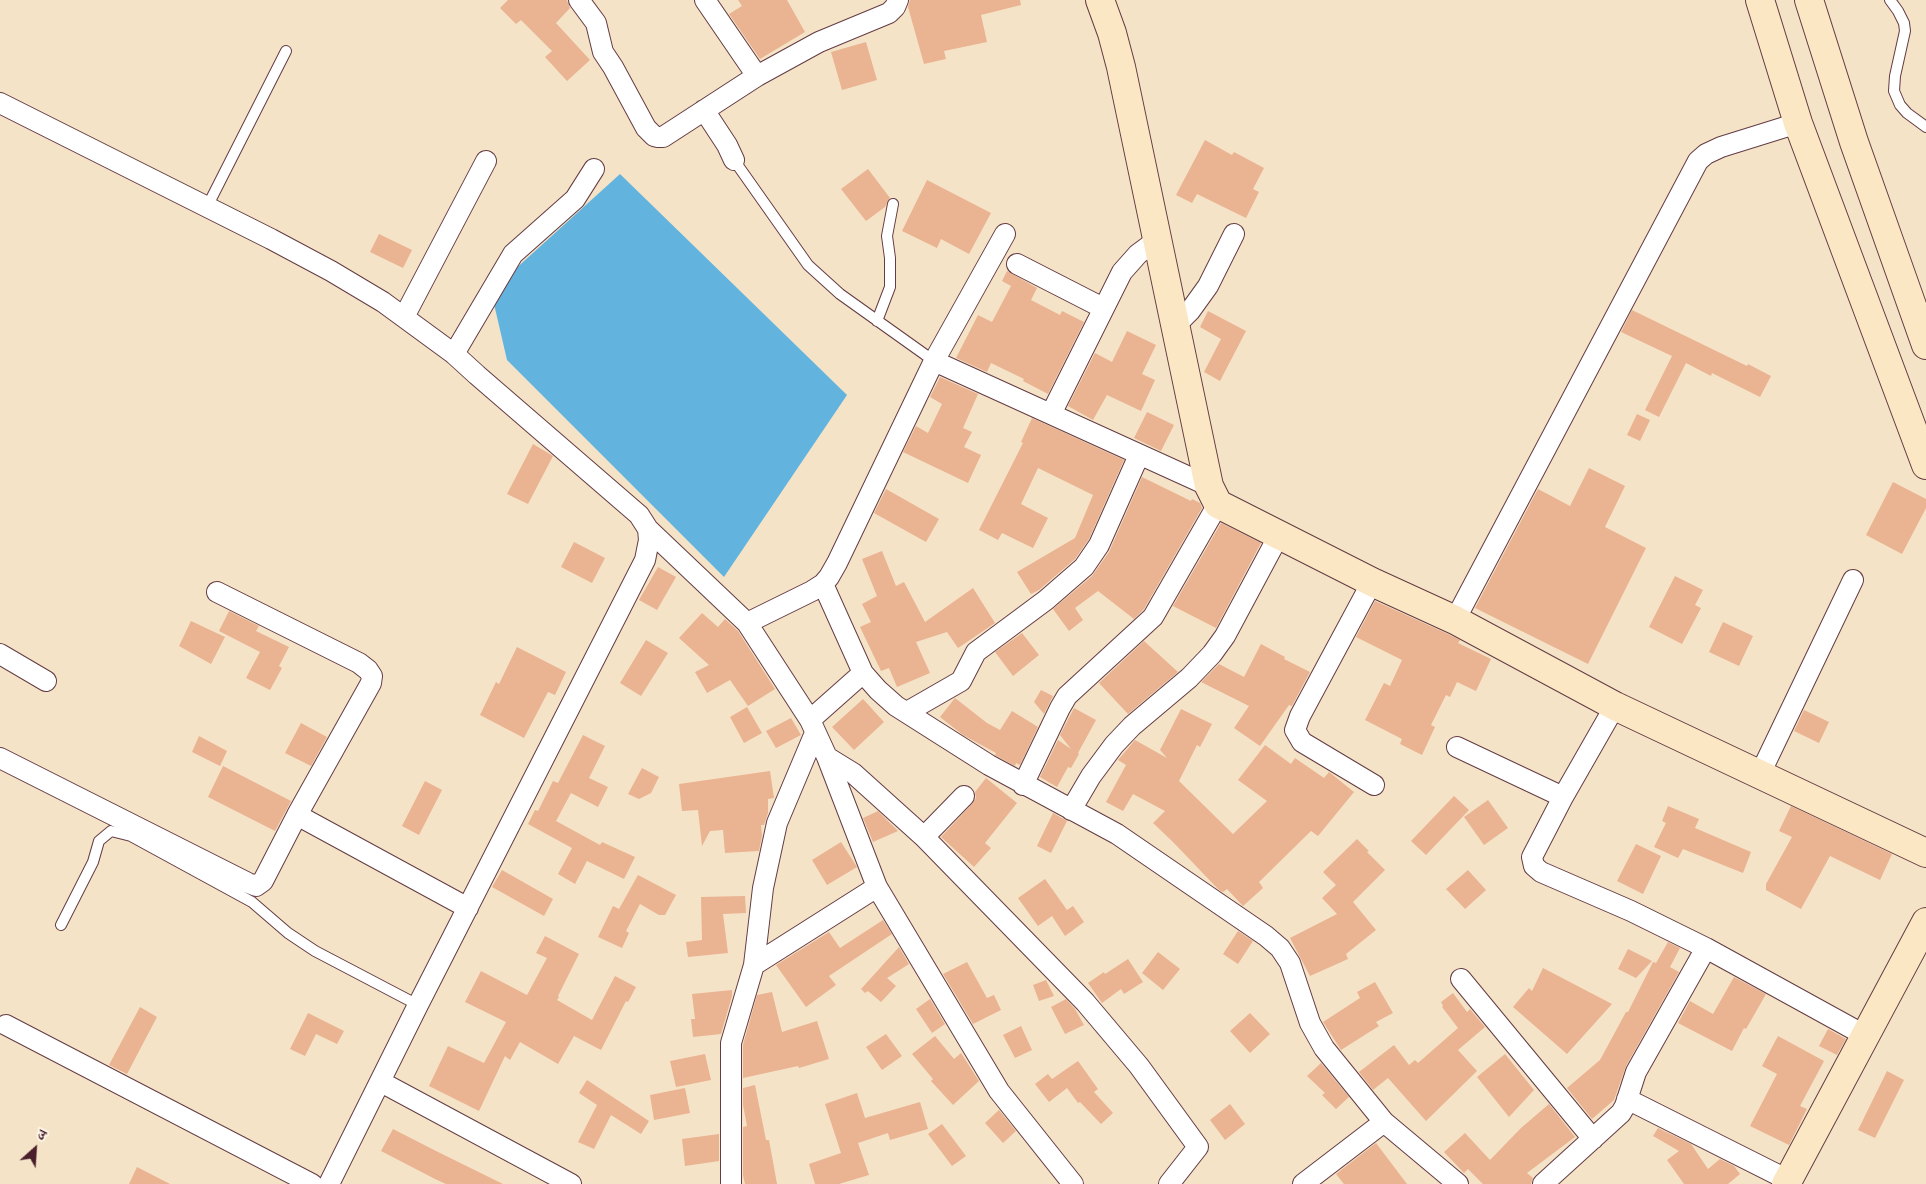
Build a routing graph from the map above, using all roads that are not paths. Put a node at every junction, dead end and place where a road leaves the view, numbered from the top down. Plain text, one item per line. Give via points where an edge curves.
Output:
1 (579, 0) edge
2 (705, 0) edge
3 (1100, 0) edge
4 (1760, 0) edge
5 (1809, 0) edge
6 (1890, 0) edge
7 (895, 2) edge
8 (286, 51) dead end
9 (757, 76) junction
10 (0, 103) edge
11 (704, 110) junction
12 (1798, 123) junction
13 (1926, 127) edge
14 (734, 160) joint
15 (486, 161) dead end
16 (594, 169) dead end
17 (893, 204) dead end
18 (207, 207) junction
19 (1006, 234) dead end
20 (1234, 234) dead end
21 (1157, 240) junction
22 (1017, 264) dead end
23 (1103, 308) junction
24 (404, 317) junction
25 (877, 321) junction
26 (1174, 326) junction
27 (1926, 345) edge
28 (454, 354) junction
29 (934, 361) junction
30 (1051, 414) junction
31 (1139, 455) junction
32 (1926, 465) edge
33 (1213, 495) junction
34 (648, 529) junction
35 (1279, 535) junction
36 (1854, 580) dead end
37 (1372, 582) junction
38 (823, 584) junction
39 (217, 592) dead end
40 (1455, 620) junction
41 (747, 623) junction
42 (0, 654) edge
43 (863, 673) junction
44 (46, 681) dead end
45 (1615, 706) junction
46 (907, 712) junction
47 (812, 726) junction
48 (1457, 747) dead end
49 (827, 757) junction
50 (0, 758) edge
51 (1760, 774) junction
52 (1023, 785) junction
53 (1374, 785) dead end
54 (964, 796) dead end
55 (1563, 797) junction
56 (1071, 810) junction
57 (297, 815) junction
58 (924, 837) junction
59 (1926, 853) edge
60 (877, 887) junction
61 (468, 908) junction
62 (1926, 922) edge
63 (61, 925) dead end
64 (1706, 948) junction
65 (754, 965) junction
66 (1460, 979) dead end
67 (418, 1005) junction
68 (6, 1025) dead end
69 (1866, 1036) junction
70 (381, 1082) junction
71 (1627, 1099) junction
72 (1384, 1122) junction
73 (1593, 1139) junction
74 (1787, 1182) edge
75 (312, 1184) edge
76 (329, 1184) edge
77 (571, 1184) edge
78 (731, 1184) edge
79 (1073, 1184) edge
80 (1169, 1184) edge
81 (1303, 1184) edge
82 (1458, 1184) edge
83 (1543, 1184) edge

1 - 11 street via 596,23 603,52 650,133 662,137
2 - 9 street
3 - 21 street via 1120,66
4 - 12 street
5 - 27 street via 1854,142
6 - 13 lane via 1905,31 1894,91 1907,113
7 - 9 street via 889,13 819,42
8 - 18 lane
9 - 11 street
10 - 18 street
11 - 14 street
12 - 32 street
12 - 40 street via 1721,147 1698,161
14 - 25 lane via 808,265
15 - 24 street
16 - 28 street via 576,199 513,254
17 - 25 lane via 887,236 890,287
18 - 24 street via 331,271
19 - 29 street
20 - 26 street via 1208,286
21 - 23 street via 1122,272
21 - 26 street
22 - 23 street
23 - 30 street
24 - 28 street
25 - 29 lane
26 - 33 street
28 - 34 street via 639,515
29 - 30 street
29 - 38 street via 837,563
30 - 31 street
31 - 33 street
31 - 46 street via 1099,544 1084,567 976,652 961,681
33 - 35 street
33 - 52 street via 1153,617 1068,696
34 - 41 street
34 - 61 street via 645,560
35 - 37 street
35 - 56 street via 1212,654 1114,745
36 - 51 street
37 - 40 street
37 - 53 street via 1295,730 1302,742
38 - 41 street
38 - 43 street
39 - 57 street via 359,664 372,676
40 - 45 street
41 - 47 street
42 - 44 street
43 - 46 street via 878,690
43 - 47 street
45 - 51 street
45 - 55 street
46 - 52 street
47 - 49 street
47 - 65 street via 777,823 763,888
48 - 55 street
49 - 58 street via 853,774
49 - 60 street
50 - 57 street via 256,886 263,881
51 - 59 street
52 - 56 street
54 - 58 street
55 - 64 street via 1532,857 1534,866
56 - 72 street via 1117,834 1280,948 1290,963 1315,1034
57 - 61 street
58 - 80 street via 1085,1002 1198,1147
60 - 65 street
60 - 79 street via 1003,1096
61 - 67 street
62 - 69 street
63 - 67 lane via 100,841 111,831 131,836 252,902 315,951
64 - 69 street
64 - 71 street via 1636,1072
65 - 78 street via 731,1044
66 - 73 street
67 - 70 street
68 - 75 street
69 - 74 street
70 - 76 street
70 - 77 street
71 - 73 street via 1621,1113
71 - 74 street
72 - 81 street
72 - 82 street
73 - 83 street

